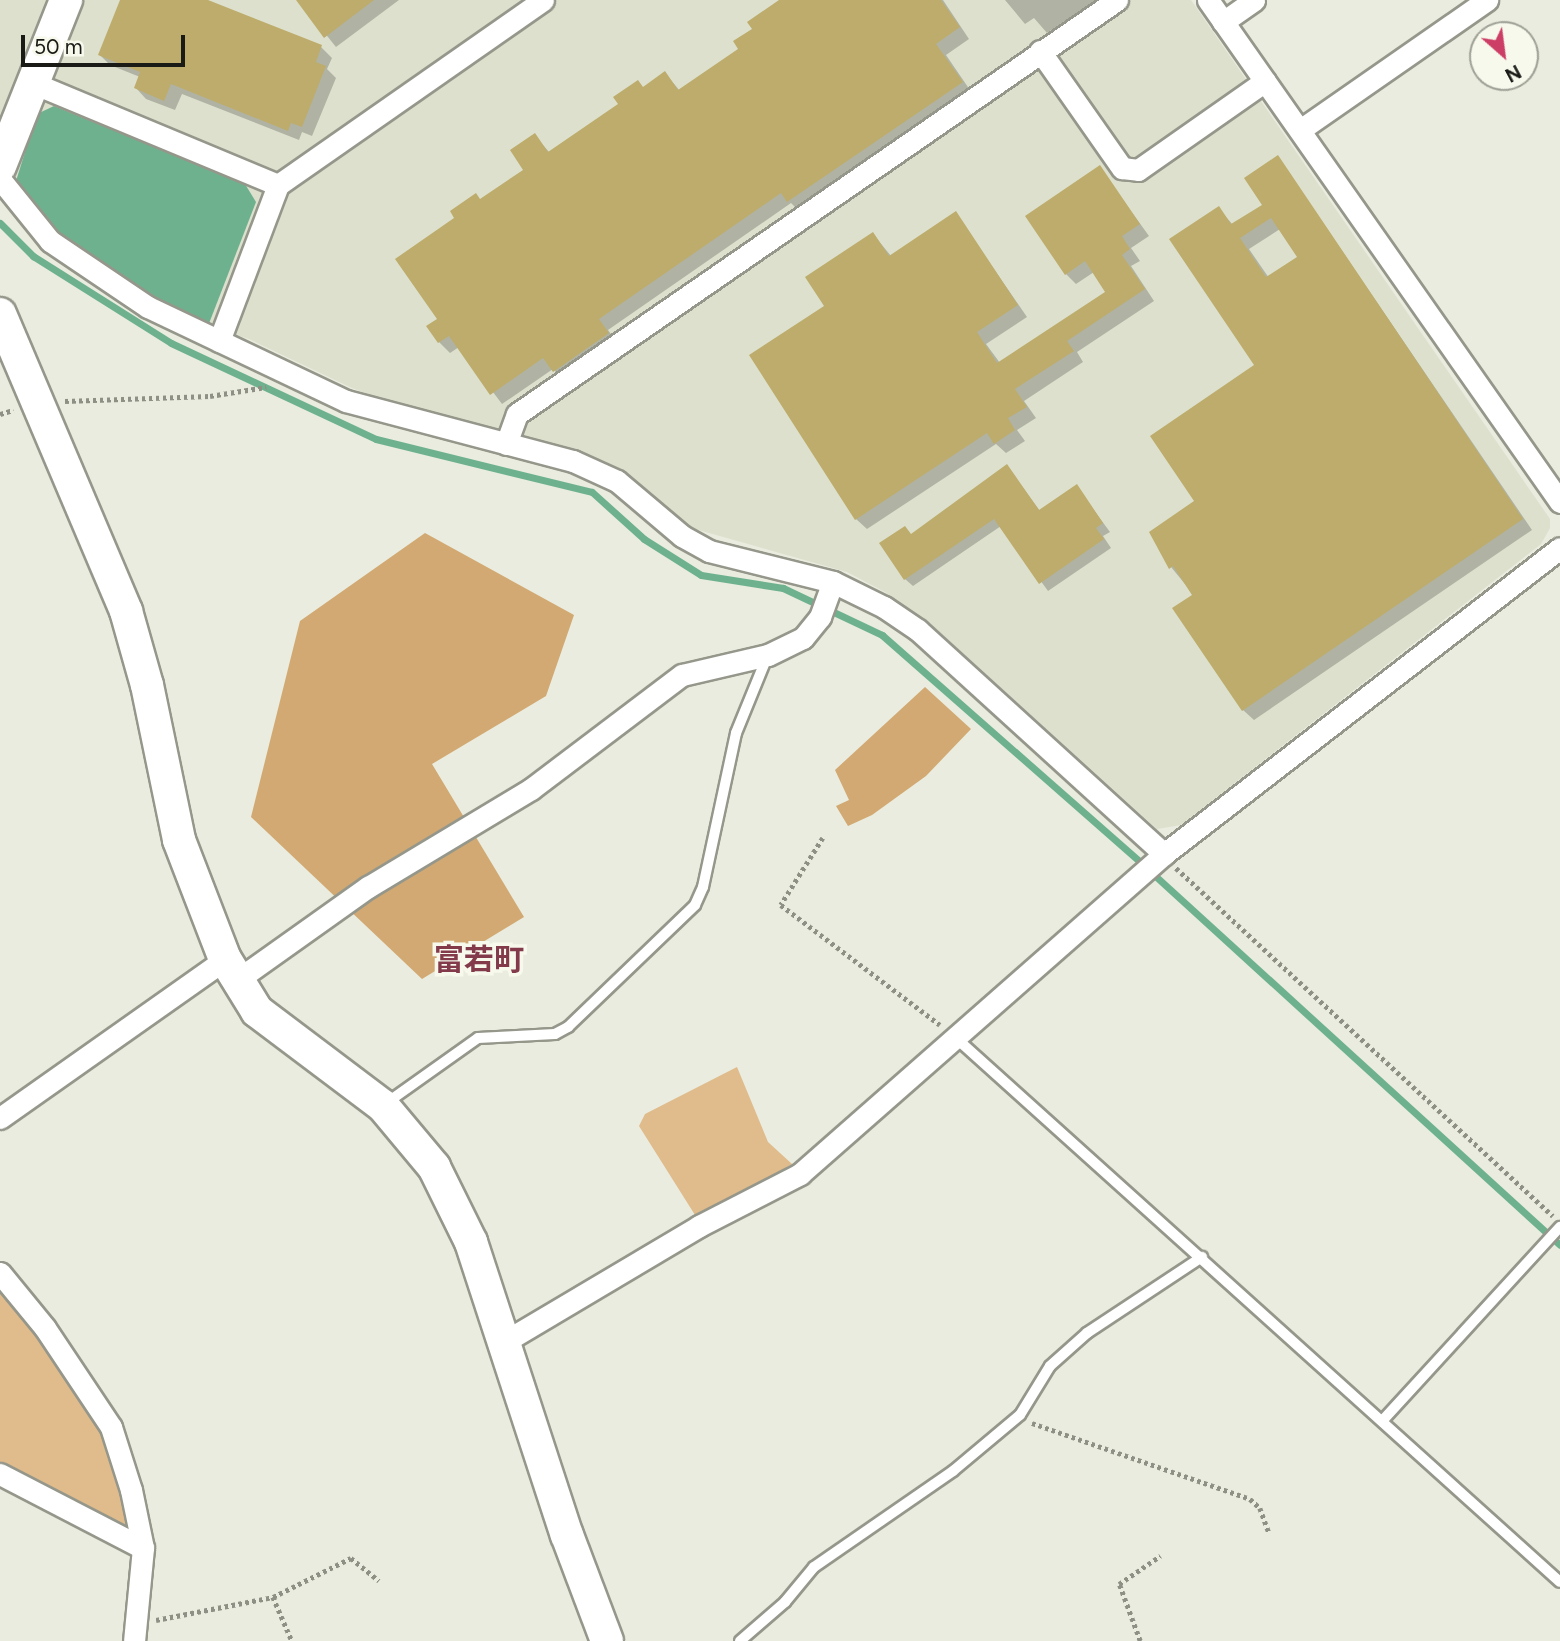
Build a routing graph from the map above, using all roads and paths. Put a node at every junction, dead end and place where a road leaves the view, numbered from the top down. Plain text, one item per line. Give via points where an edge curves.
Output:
1 (66, 0) edge
2 (543, 0) edge
3 (1117, 0) edge
4 (1208, 0) edge
5 (1254, 0) edge
6 (1487, 0) edge
7 (1223, 22) junction
8 (1040, 51) junction
9 (1265, 81) junction
10 (33, 83) junction
11 (1300, 130) junction
12 (0, 166) edge
13 (0, 179) edge
14 (278, 185) junction
15 (0, 314) edge
16 (219, 341) junction
17 (301, 380) junction
18 (39, 402) junction
19 (506, 444) junction
20 (1560, 502) edge
21 (1560, 548) edge
22 (827, 600) junction
23 (768, 655) junction
24 (822, 838) dead end
25 (1159, 859) junction
26 (231, 969) junction
27 (957, 1039) junction
28 (383, 1105) junction
29 (0, 1118) edge
30 (1559, 1227) edge
31 (1202, 1257) junction
32 (0, 1273) edge
33 (504, 1342) junction
34 (1020, 1415) junction
35 (1383, 1420) junction
36 (0, 1474) edge
37 (1269, 1533) dead end
38 (143, 1548) junction
39 (1160, 1556) dead end
40 (379, 1581) dead end
41 (1560, 1582) edge
42 (273, 1597) junction
43 (136, 1632) edge
44 (292, 1641) edge
45 (607, 1641) edge
46 (740, 1641) edge
47 (1140, 1641) edge

1 - 10 street
2 - 14 street
3 - 8 street
4 - 7 street
5 - 7 street
6 - 11 street
7 - 9 street
8 - 9 street via 1122,169 1138,170
8 - 19 street via 517,414
9 - 11 street
10 - 12 street
10 - 14 street
11 - 20 street
13 - 16 street via 50,241 85,269 148,307
14 - 16 street
15 - 18 street
16 - 17 street
17 - 18 path via 210,397
17 - 19 street via 386,414
18 - 26 street via 126,611 180,840
19 - 22 street via 573,461 617,481 682,536
21 - 25 street
22 - 23 street via 803,638
22 - 25 street via 918,629
23 - 26 street via 682,675 531,789
23 - 28 lane via 736,733 703,887 695,905 568,1027 555,1034 478,1038
24 - 27 path via 781,905
25 - 27 street
25 - 30 path
26 - 28 street via 257,1011
26 - 29 street
27 - 31 lane
27 - 33 street via 800,1174 699,1226
28 - 33 street via 434,1167 455,1207
30 - 35 lane
31 - 34 lane via 1087,1333 1050,1366
31 - 35 lane
32 - 38 street via 45,1328 111,1427
33 - 45 street
34 - 37 path via 1031,1423 1250,1499 1260,1508
34 - 46 lane via 953,1471 814,1567 785,1602
35 - 41 lane
36 - 38 street
38 - 43 street
39 - 47 path via 1119,1584
40 - 42 path via 351,1558
42 - 43 path
42 - 44 path

